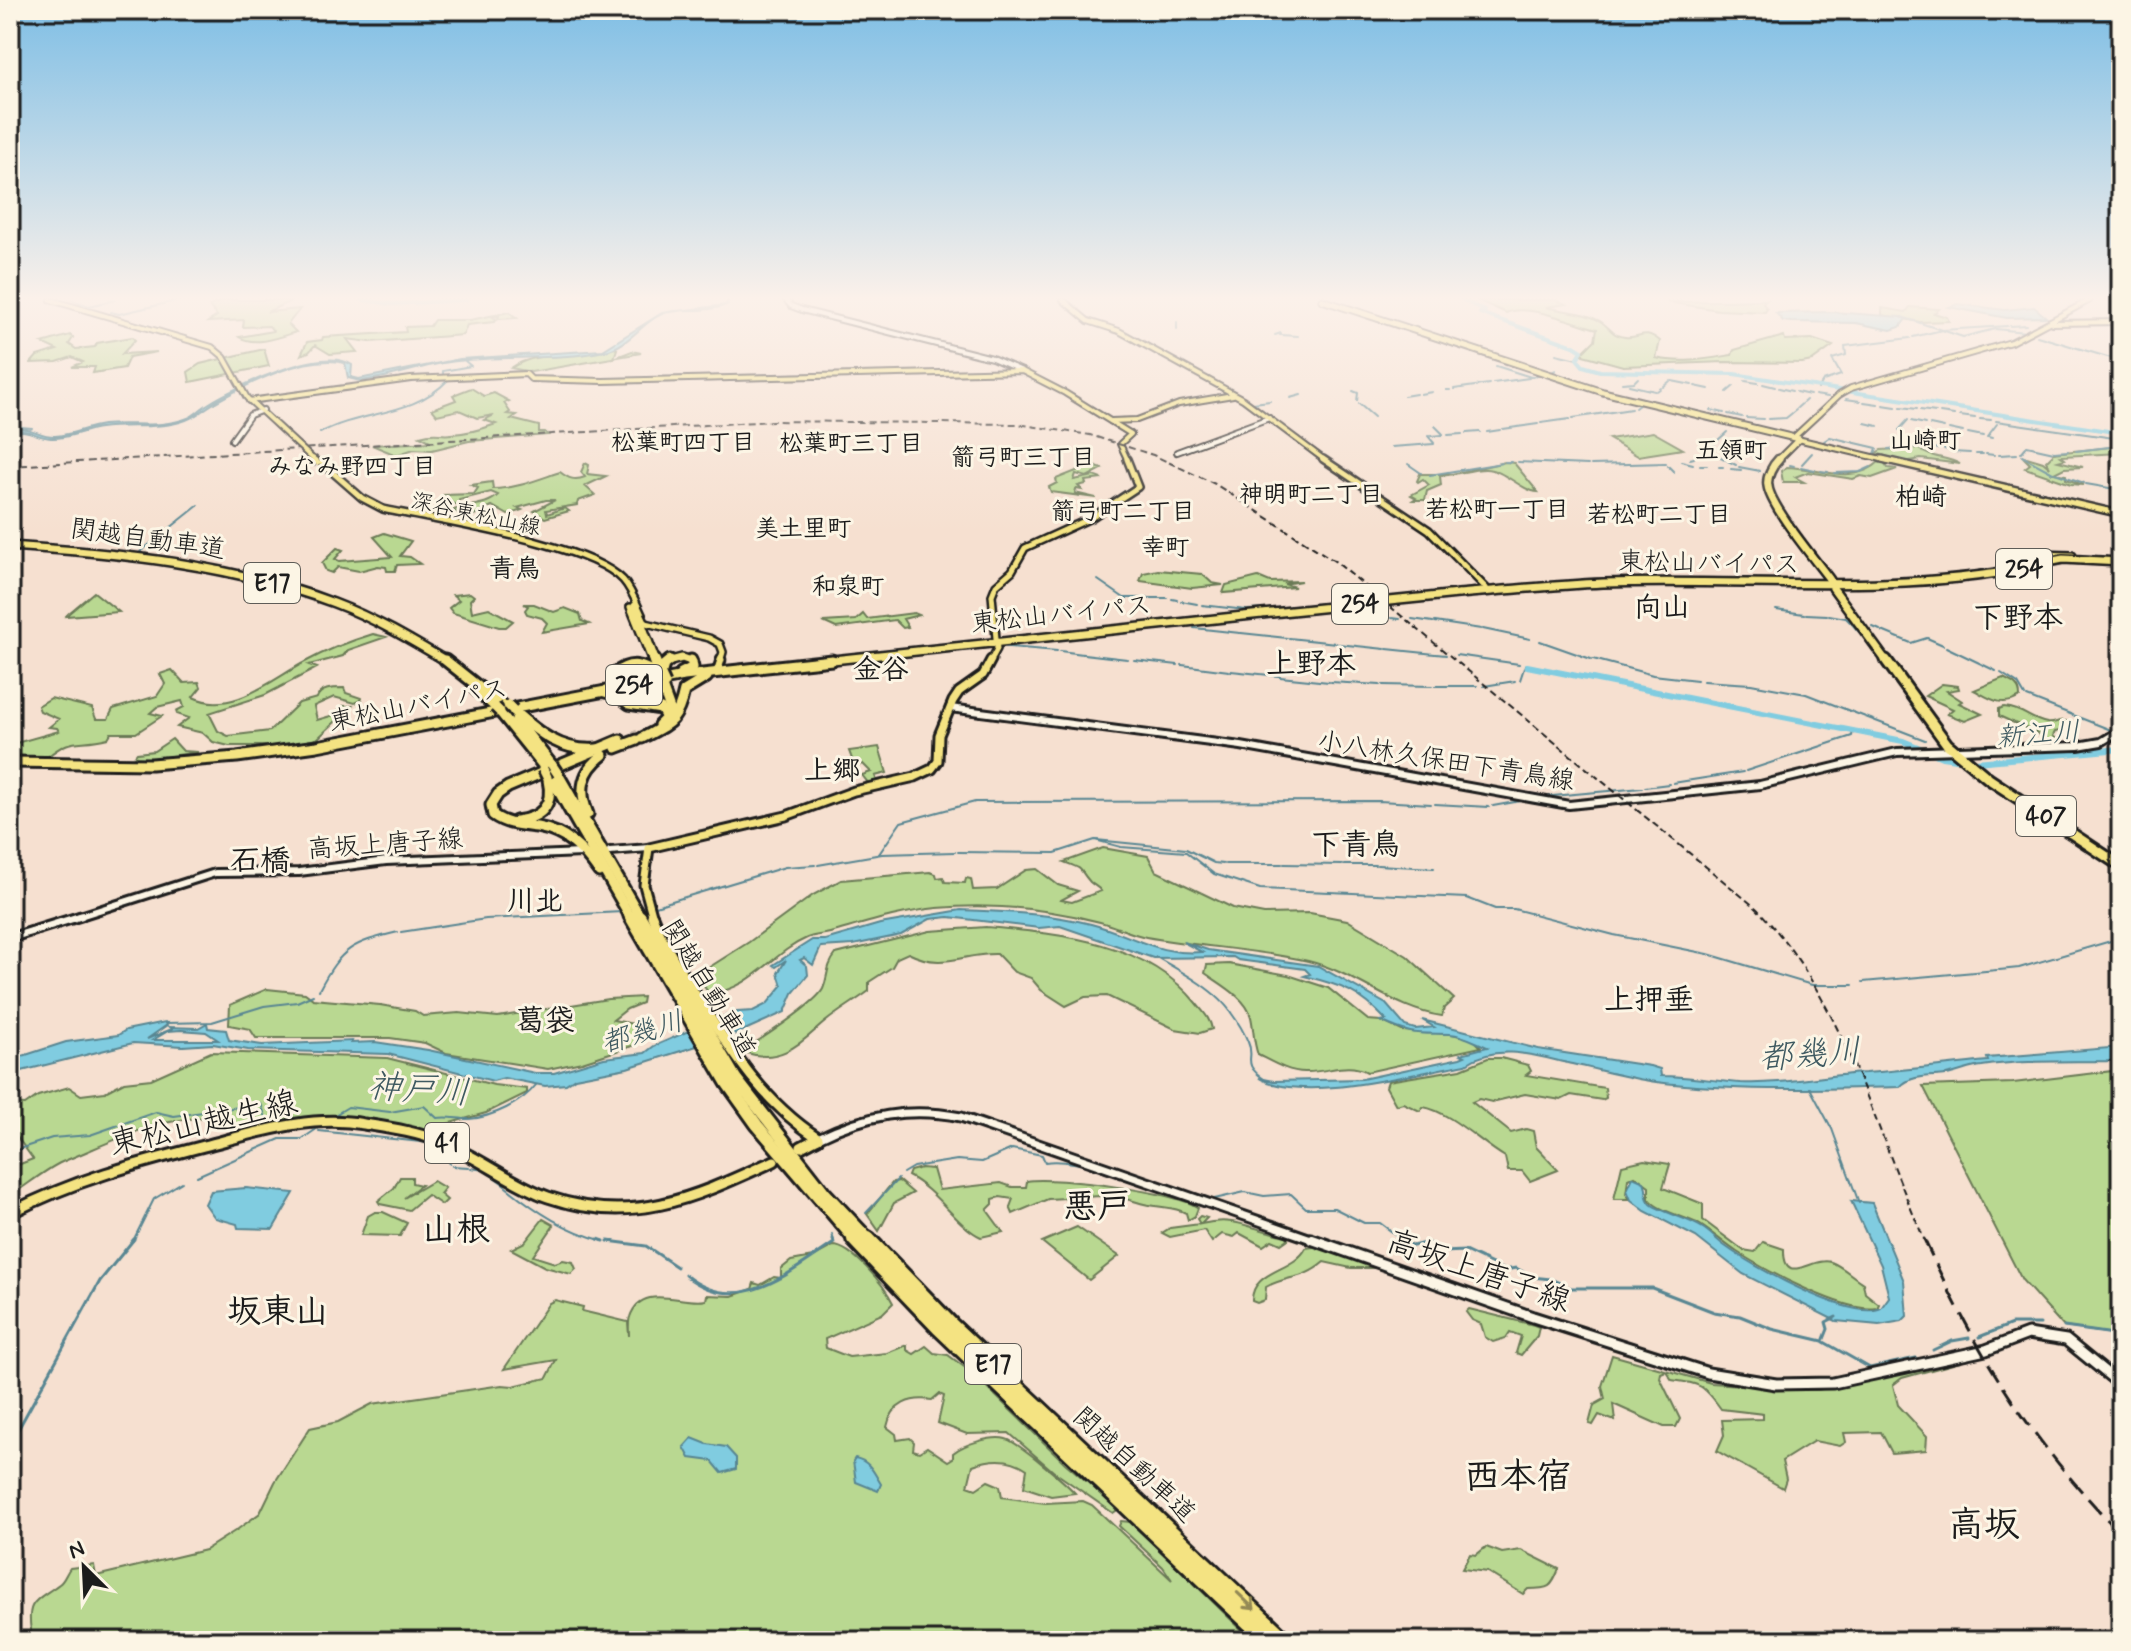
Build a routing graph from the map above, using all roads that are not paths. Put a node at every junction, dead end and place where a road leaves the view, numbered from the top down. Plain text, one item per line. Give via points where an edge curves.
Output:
1 (235, 377) edge
2 (443, 377) edge
3 (529, 377) edge
4 (769, 377) edge
5 (1034, 377) edge
6 (1201, 377) edge
7 (1557, 377) edge
8 (1892, 377) edge
9 (1233, 395) junction
10 (250, 400) junction
11 (261, 411) junction
12 (1269, 418) junction
13 (1111, 421) junction
14 (1796, 439) junction
15 (232, 440) dead end
16 (1177, 452) dead end
17 (320, 463) junction
18 (2121, 513) edge
19 (10, 547) edge
20 (2095, 561) junction
21 (2120, 561) edge
22 (2030, 562) dead end
23 (1951, 579) junction
24 (1831, 584) junction
25 (1486, 588) junction
26 (1457, 593) junction
27 (635, 606) junction
28 (669, 630) junction
29 (644, 632) junction
30 (998, 641) junction
31 (722, 659) junction
32 (737, 667) junction
33 (718, 671) junction
34 (662, 679) junction
35 (577, 696) junction
36 (504, 708) junction
37 (950, 708) junction
38 (659, 728) junction
39 (2121, 730) edge
40 (622, 742) junction
41 (1954, 748) junction
42 (10, 760) edge
43 (549, 772) junction
44 (649, 848) junction
45 (610, 851) dead end
46 (582, 853) dead end
47 (2121, 864) edge
48 (617, 875) junction
49 (623, 899) junction
50 (10, 938) edge
51 (668, 969) junction
52 (726, 1063) junction
53 (818, 1138) junction
54 (801, 1147) dead end
55 (774, 1161) dead end
56 (10, 1213) edge
57 (2121, 1385) edge
58 (1268, 1641) edge
59 (1287, 1641) edge

1 - 10 main road, 深谷東松山線
2 - 10 main road
3 - 4 main road
5 - 13 main road
6 - 9 main road
7 - 14 highway
8 - 14 main road via 1840,396
9 - 12 main road
9 - 13 main road via 1179,404 1137,420
10 - 11 main road, 深谷東松山線
11 - 15 main road via 249,416
11 - 17 main road, 深谷東松山線, bridge
12 - 16 main road
12 - 25 main road via 1425,527
13 - 30 main road via 1131,434 1120,444 1138,487 1091,518 1021,552 1012,571 993,590
14 - 18 main road
14 - 24 highway, 東松山バイパス via 1766,482 1770,496
17 - 27 main road, 深谷東松山線 via 383,509 594,559 623,580
17 - 34 main road, 深谷東松山線 via 355,497 381,510 565,551 605,568 622,586
19 - 36 highway, 関越自動車道 / E17 via 159,564 304,597 413,644
19 - 36 highway, 関越自動車道 / E17 via 162,561 334,602 444,657
20 - 21 highway, 東松山バイパス / 254
20 - 21 highway via 2075,558
20 - 24 highway, 東松山バイパス / 254 via 2060,561 1952,581
21 - 23 highway, 東松山バイパス / 254, bridge via 2063,559
22 - 23 highway
23 - 24 highway, 東松山バイパス / 254
24 - 25 highway, 東松山バイパス / 254 via 1596,581
24 - 26 highway, 東松山バイパス / 254 via 1583,583
24 - 41 highway, 407
25 - 26 highway, 東松山バイパス / 254
26 - 30 highway, 東松山バイパス / 254, bridge
27 - 28 main road, 深谷東松山線 via 646,623
27 - 29 highway
28 - 29 main road, 深谷東松山線
28 - 31 main road, 深谷東松山線 via 717,642
29 - 34 highway
30 - 32 highway, 東松山バイパス / 254
30 - 33 highway, 東松山バイパス / 254
30 - 37 main road via 985,671 959,692
31 - 32 highway
31 - 33 main road
32 - 33 highway, 東松山バイパス / 254
33 - 34 highway, 東松山バイパス / 254
33 - 38 highway via 687,687 677,718
34 - 34 main road via 632,690 627,699 654,700 661,693
34 - 34 main road via 648,665 636,663 614,673 621,680
34 - 35 highway, 東松山バイパス / 254
34 - 38 highway via 670,713
34 - 42 highway, 東松山バイパス / 254 via 240,755 146,762
35 - 38 highway via 611,693 629,704 661,709 666,718
35 - 42 highway, 東松山バイパス / 254 via 237,757 119,764
36 - 40 highway via 566,747 591,750
36 - 43 highway, 関越自動車道 / E17
36 - 43 highway, 関越自動車道 / E17
37 - 41 main road, 小八林久保田下青鳥線 via 1241,746 1569,805 1760,785 1890,753
37 - 44 main road via 939,735 938,761 924,774 854,791 786,816
38 - 40 highway
39 - 41 main road, 小八林久保田下青鳥線 via 2101,742 2078,746
40 - 43 highway via 514,787 496,801 496,812 511,820 540,815 551,801
40 - 48 highway via 591,763 582,786 585,808
40 - 49 highway via 508,787 490,808 504,822 571,838
41 - 47 highway, 407
43 - 48 highway, 関越自動車道 / E17
43 - 49 highway, 関越自動車道 / E17
44 - 45 main road
44 - 51 main road via 646,899
46 - 50 main road, 高坂上唐子線 via 208,874
48 - 49 highway, 関越自動車道 / E17
49 - 51 highway, 関越自動車道 / E17
51 - 52 highway, 関越自動車道 / E17
51 - 52 main road
52 - 53 main road
52 - 58 highway, 関越自動車道 / E17 via 813,1194 911,1300
52 -> 59 highway, 関越自動車道 / E17 via 803,1166 905,1278
53 - 54 main road
53 - 57 main road, 高坂上唐子線 via 891,1112 961,1117 1519,1312 1730,1378 1786,1385 1833,1383 1986,1350 2028,1334 2066,1340
55 - 56 main road, 東松山越生線 / 41 via 695,1197 639,1209 597,1209 547,1197 440,1141 362,1123 315,1122 98,1174

